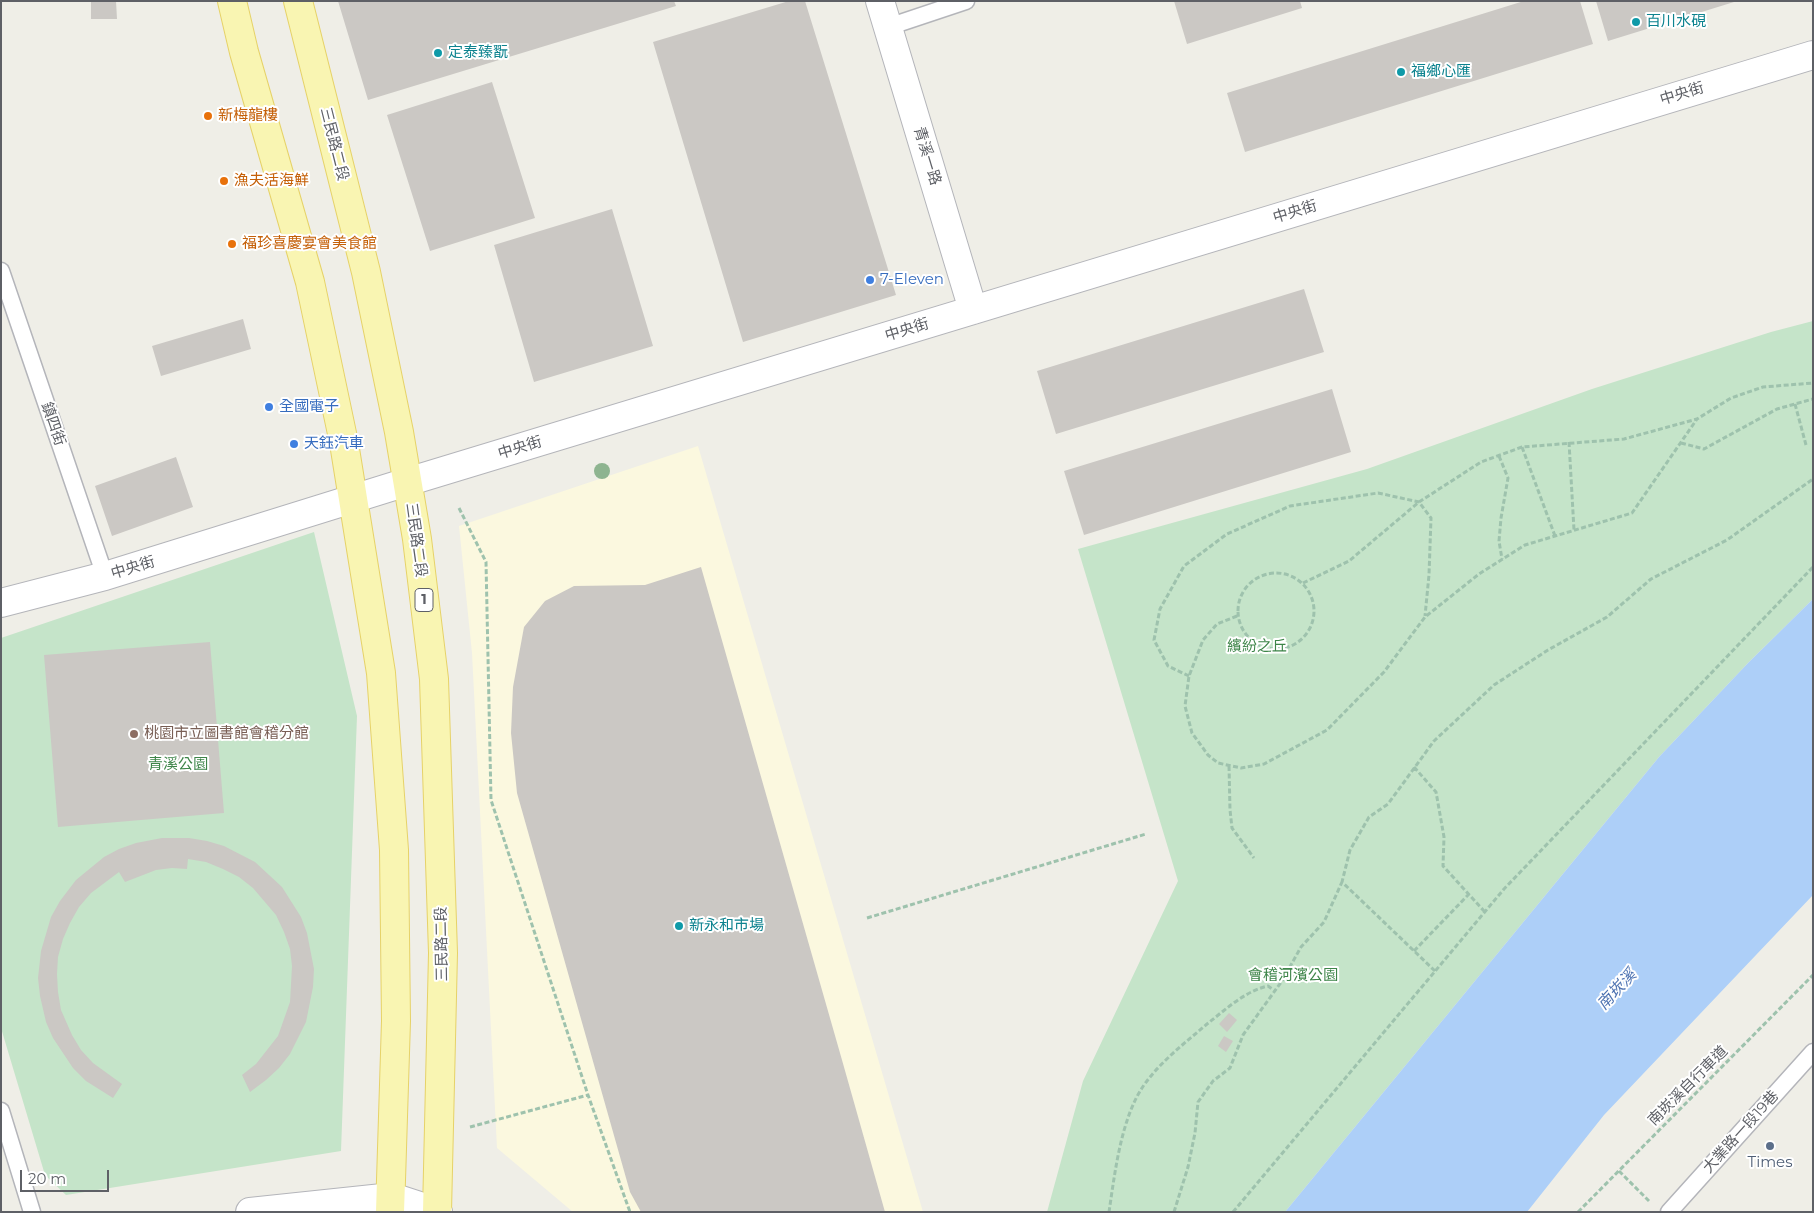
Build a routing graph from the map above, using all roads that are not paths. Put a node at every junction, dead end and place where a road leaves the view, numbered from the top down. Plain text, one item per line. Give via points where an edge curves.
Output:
1 (232, 1) edge
2 (298, 1) edge
3 (880, 1) edge
4 (966, 1) edge
5 (888, 27) junction
6 (1813, 55) edge
7 (1, 271) edge
8 (973, 310) junction
9 (407, 482) junction
10 (353, 498) junction
11 (105, 576) junction
12 (1, 603) edge
13 (1813, 1052) edge
14 (1, 1111) edge
15 (391, 1204) edge
16 (32, 1212) edge
17 (250, 1212) edge
18 (437, 1212) edge
19 (1669, 1212) edge

1 - 10 main road via 310,282
2 - 9 main road, 三民路二段 / 1 via 366,272 400,432
3 - 5 street, 青溪一路
4 - 5 lane
5 - 8 street, 青溪一路
6 - 8 street, 中央街
7 - 11 lane, 鎮四街
8 - 9 street, 中央街
9 - 10 street, 中央街
9 - 18 main road, 三民路二段 / 1 via 434,679 443,953
10 - 11 street, 中央街
10 - 15 main road via 381,674 394,850 396,1021
11 - 12 street, 中央街
13 - 19 lane, 大業路一段19巷
14 - 16 lane
15 - 17 street
15 - 18 street

